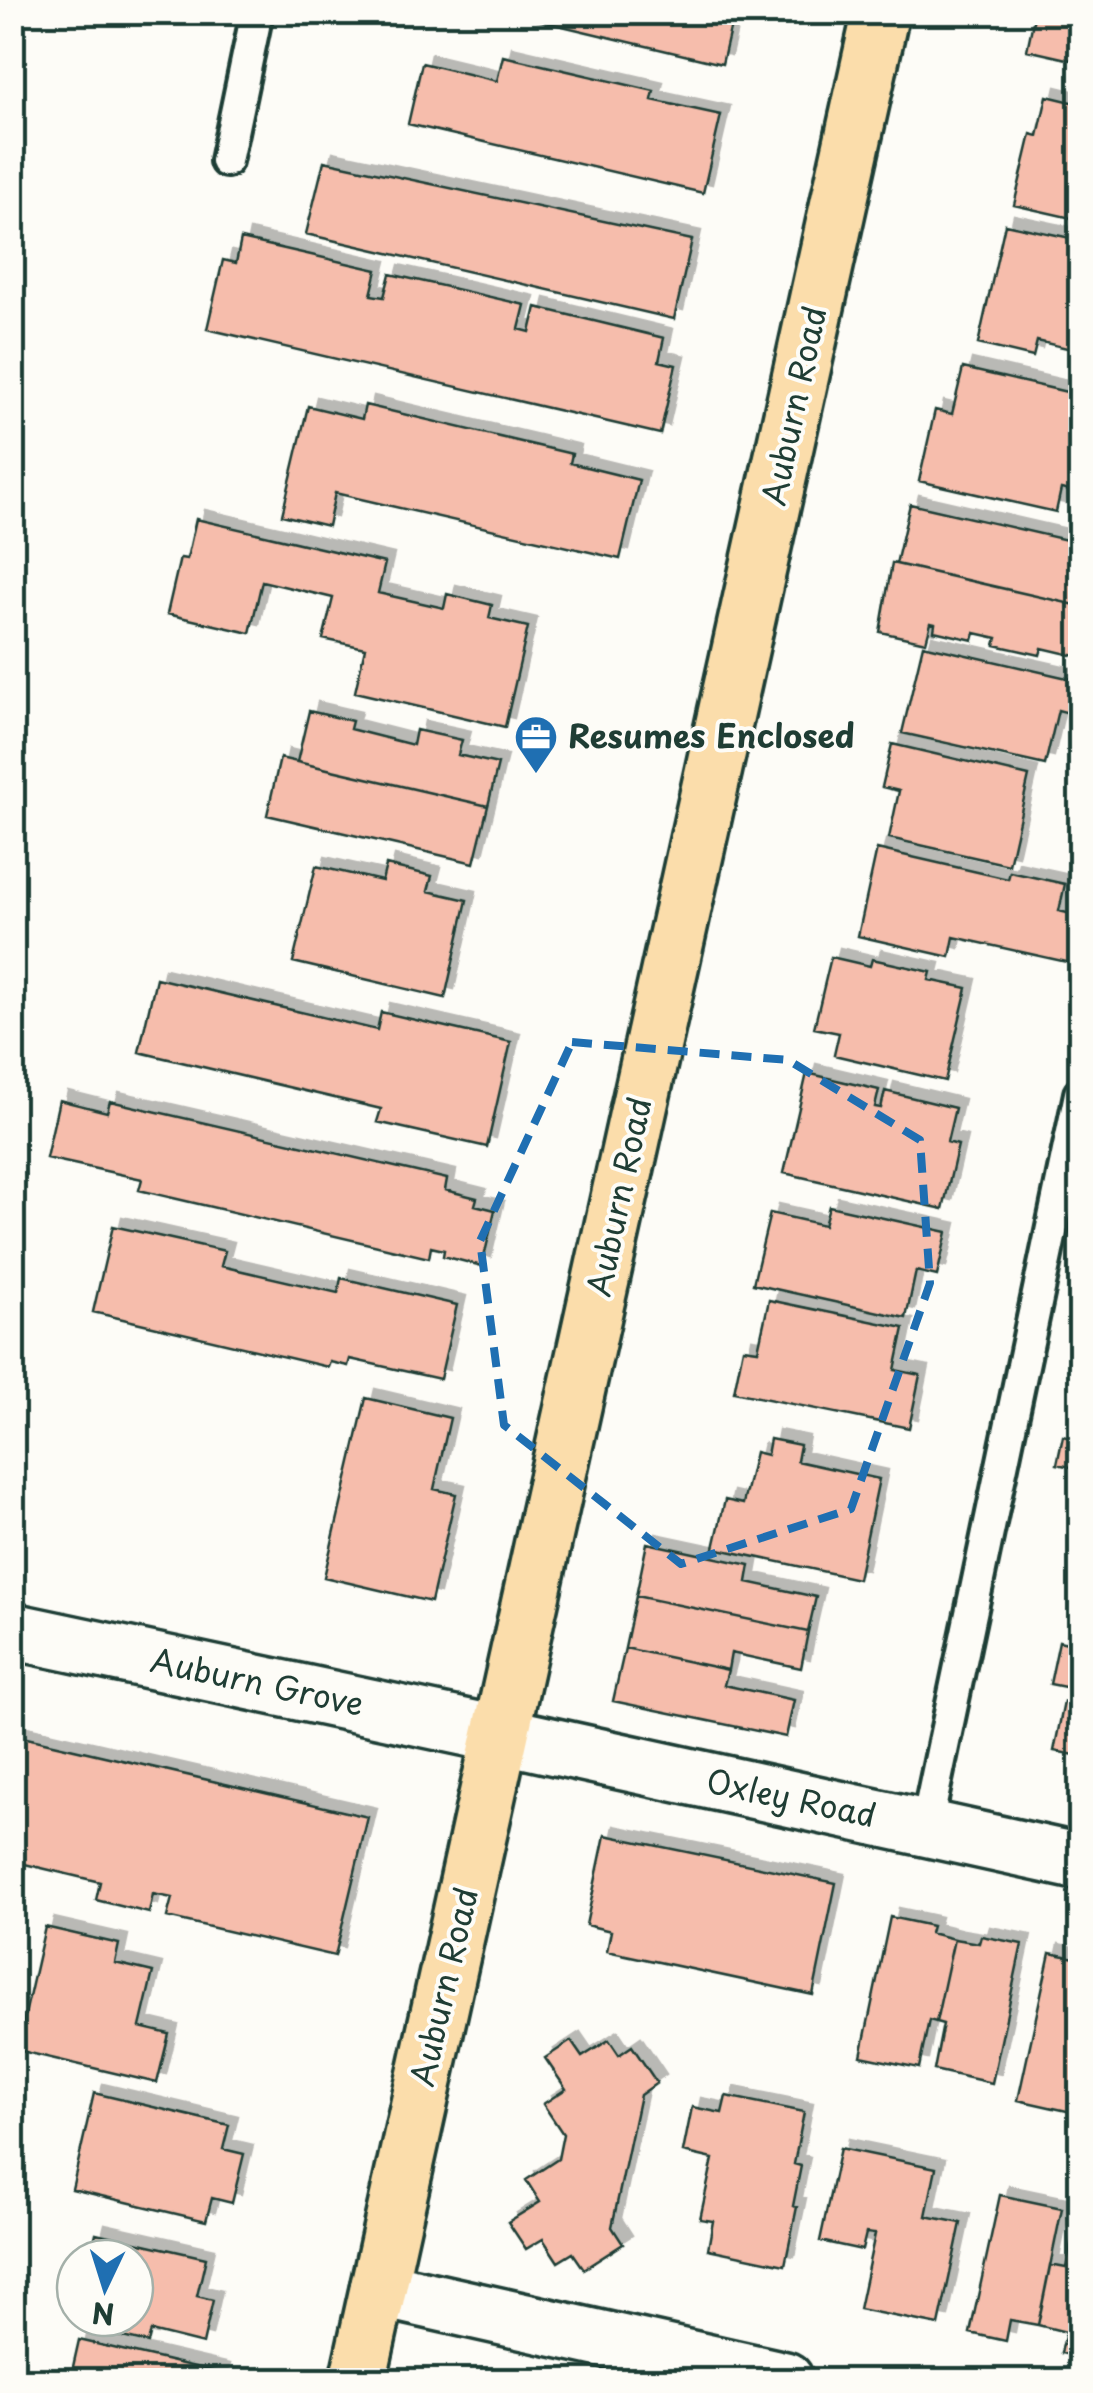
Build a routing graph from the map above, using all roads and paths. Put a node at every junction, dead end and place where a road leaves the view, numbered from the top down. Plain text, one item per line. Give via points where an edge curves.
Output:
1 (257, 12) edge
2 (881, 12) edge
3 (226, 161) dead end
4 (1080, 1094) edge
5 (12, 1631) edge
6 (501, 1736) junction
7 (926, 1828) junction
8 (1080, 1862) edge
9 (378, 2289) junction
10 (358, 2380) edge
11 (785, 2380) edge

1 - 3 lane
2 - 6 main road, Auburn Road
4 - 7 lane
5 - 6 street, Auburn Grove
6 - 7 street, Oxley Road
6 - 9 main road, Auburn Road
7 - 8 street, Oxley Road
9 - 10 main road, Auburn Road
9 - 11 street

